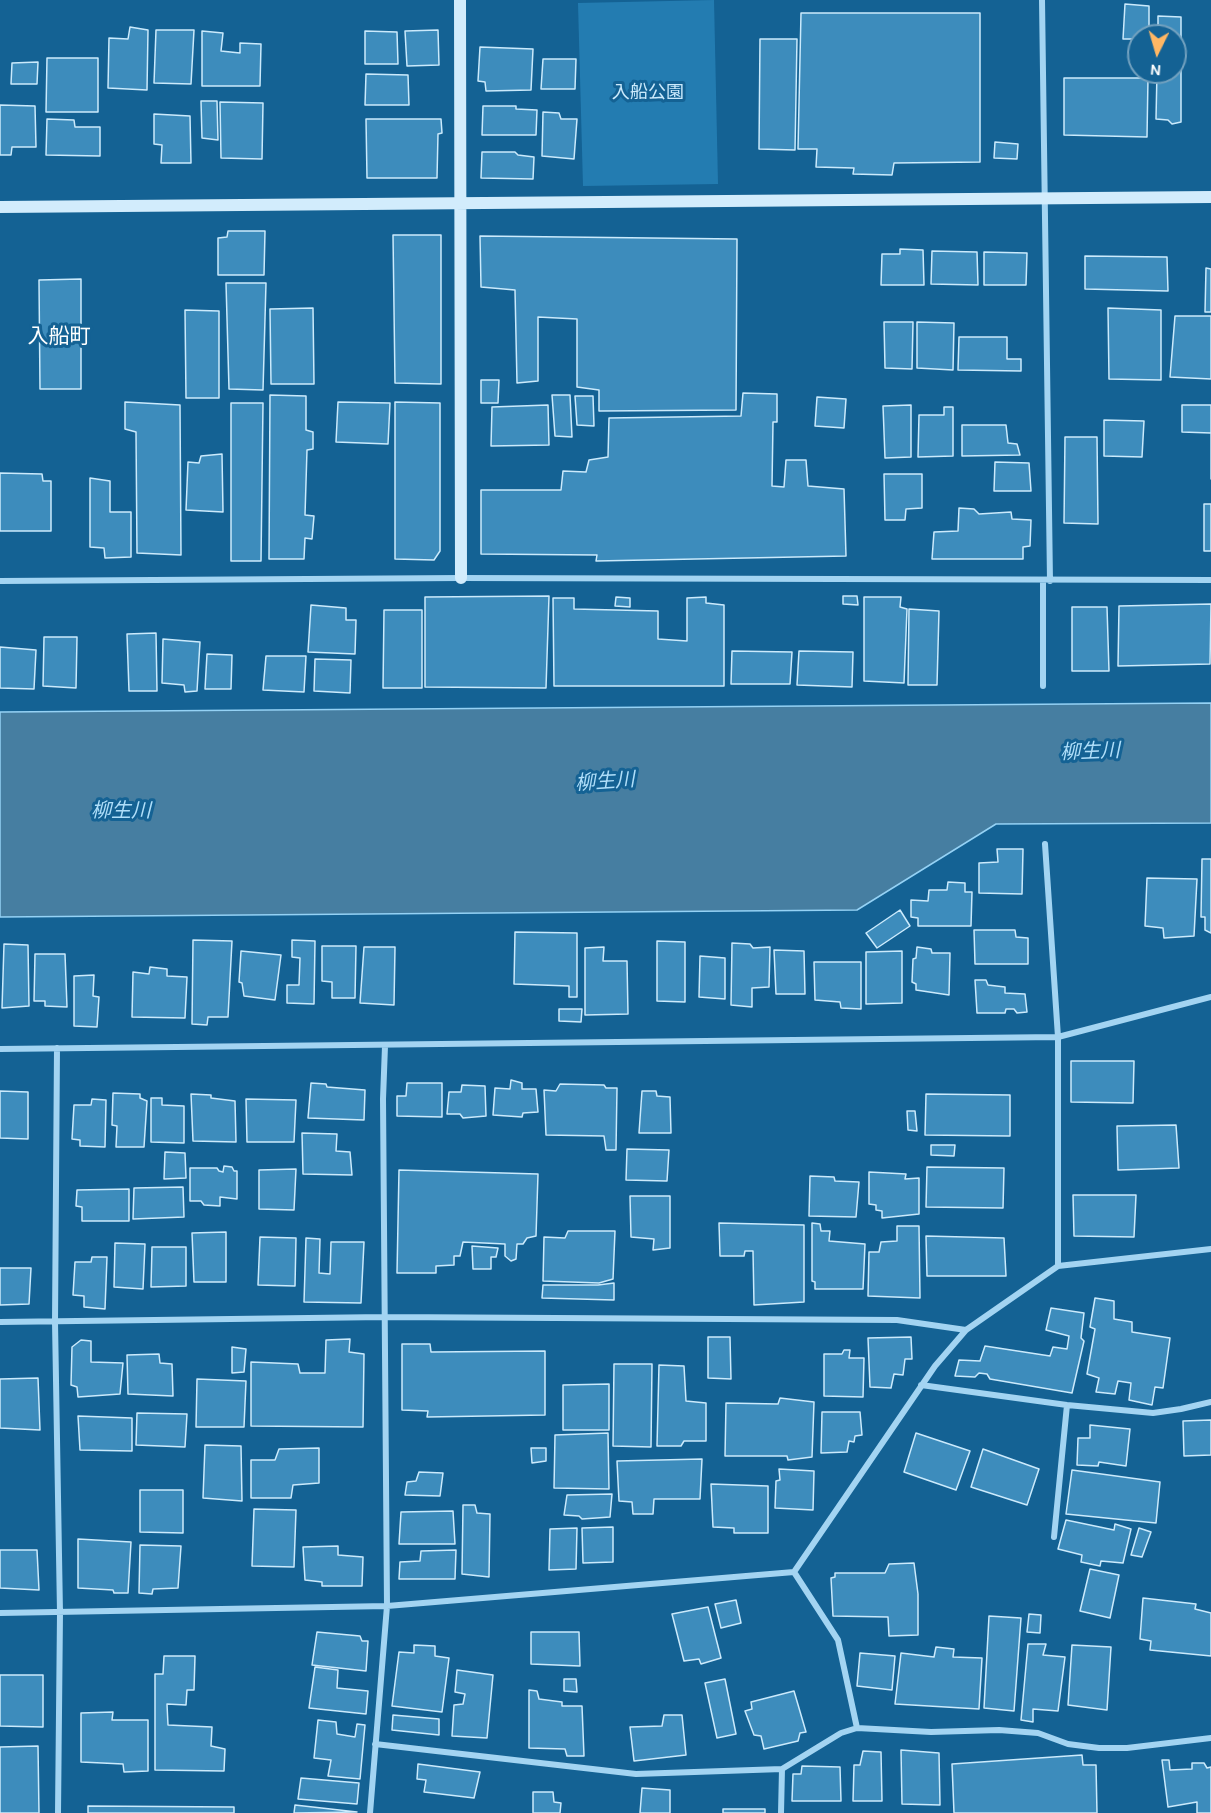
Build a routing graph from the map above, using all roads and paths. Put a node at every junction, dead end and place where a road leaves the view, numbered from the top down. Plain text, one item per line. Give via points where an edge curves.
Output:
1 (460, 0) edge
2 (1042, 0) edge
3 (1211, 197) edge
4 (1044, 198) junction
5 (460, 204) junction
6 (0, 207) edge
7 (461, 578) junction
8 (1046, 580) junction
9 (1211, 580) edge
10 (0, 581) edge
11 (1043, 686) dead end
12 (1046, 844) dead end
13 (1211, 997) edge
14 (1058, 1037) junction
15 (385, 1046) junction
16 (57, 1048) junction
17 (0, 1049) edge
18 (1211, 1249) edge
19 (1058, 1266) junction
20 (385, 1317) junction
21 (55, 1322) junction
22 (0, 1323) edge
23 (966, 1330) junction
24 (921, 1385) junction
25 (1211, 1402) edge
26 (1067, 1406) junction
27 (1054, 1537) dead end
28 (794, 1572) junction
29 (387, 1606) junction
30 (0, 1613) edge
31 (60, 1613) junction
32 (857, 1728) junction
33 (1211, 1738) edge
34 (375, 1744) junction
35 (782, 1769) junction
36 (58, 1813) edge
37 (370, 1813) edge
38 (781, 1813) edge

1 - 5 street
2 - 4 street
3 - 4 street
4 - 5 street
4 - 8 street
5 - 6 street
5 - 7 street
7 - 8 street
7 - 10 street
8 - 9 street
8 - 11 street
12 - 14 street
13 - 14 street
14 - 15 street
14 - 19 street
15 - 16 street
15 - 20 street
16 - 17 street
16 - 21 street
18 - 19 street
19 - 23 street
20 - 21 street
20 - 23 street via 897,1320
20 - 29 street
21 - 22 street
21 - 31 street
23 - 24 street
24 - 26 street
24 - 28 street
25 - 26 street via 1153,1413
26 - 27 street
28 - 29 street
28 - 32 street via 838,1640
29 - 31 street
29 - 34 street
30 - 31 street
31 - 36 street
32 - 33 street via 1038,1733 1068,1744 1099,1748
32 - 35 street via 841,1733
34 - 35 street via 636,1774
34 - 37 street
35 - 38 street

